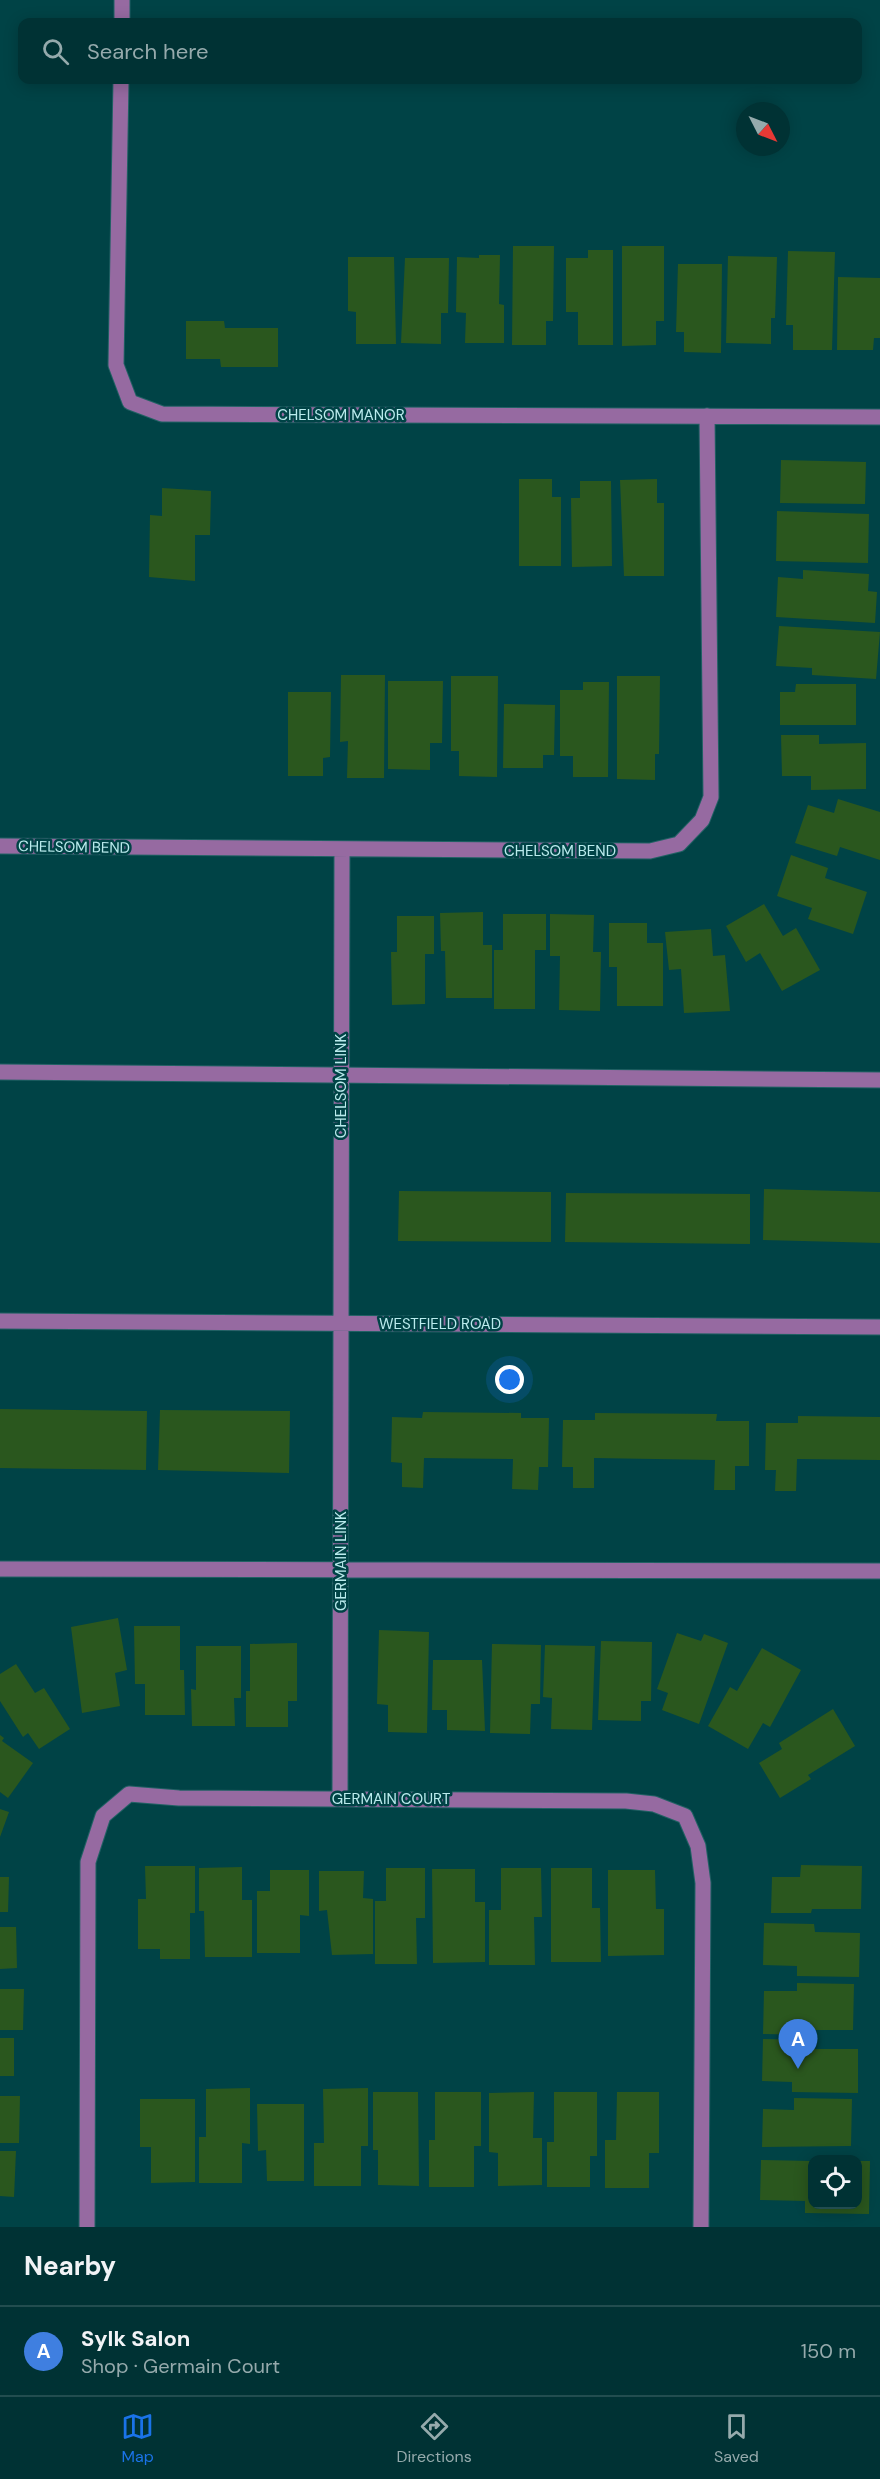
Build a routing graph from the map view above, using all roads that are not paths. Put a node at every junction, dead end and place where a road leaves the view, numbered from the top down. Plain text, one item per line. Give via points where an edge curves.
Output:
1 (122, 0) edge
2 (122, 18) edge
3 (121, 84) edge
4 (707, 416) junction
5 (880, 417) edge
6 (0, 846) edge
7 (342, 849) junction
8 (0, 1072) edge
9 (342, 1074) junction
10 (880, 1080) edge
11 (0, 1321) edge
12 (340, 1323) junction
13 (880, 1328) edge
14 (0, 1569) edge
15 (341, 1569) junction
16 (880, 1571) edge
17 (340, 1798) junction
18 (87, 2227) edge
19 (701, 2227) edge

1 - 2 street
3 - 4 street, CHELSOM MANOR via 116,365 130,402 162,414
4 - 5 street, CHELSOM MANOR
4 - 7 street, CHELSOM BEND via 711,797 702,820 679,844 651,851
6 - 7 street, CHELSOM BEND
7 - 9 street, CHELSOM LINK
8 - 9 street
9 - 10 street
9 - 12 street, CHELSOM LINK
11 - 12 street, WESTFIELD ROAD
12 - 13 street, WESTFIELD ROAD
12 - 15 street, GERMAIN LINK
14 - 15 street
15 - 16 street
15 - 17 street, GERMAIN LINK
17 - 18 street, GERMAIN COURT via 178,1798 129,1794 103,1816 88,1862
17 - 19 street, GERMAIN COURT via 626,1801 654,1804 685,1816 698,1846 703,1883

